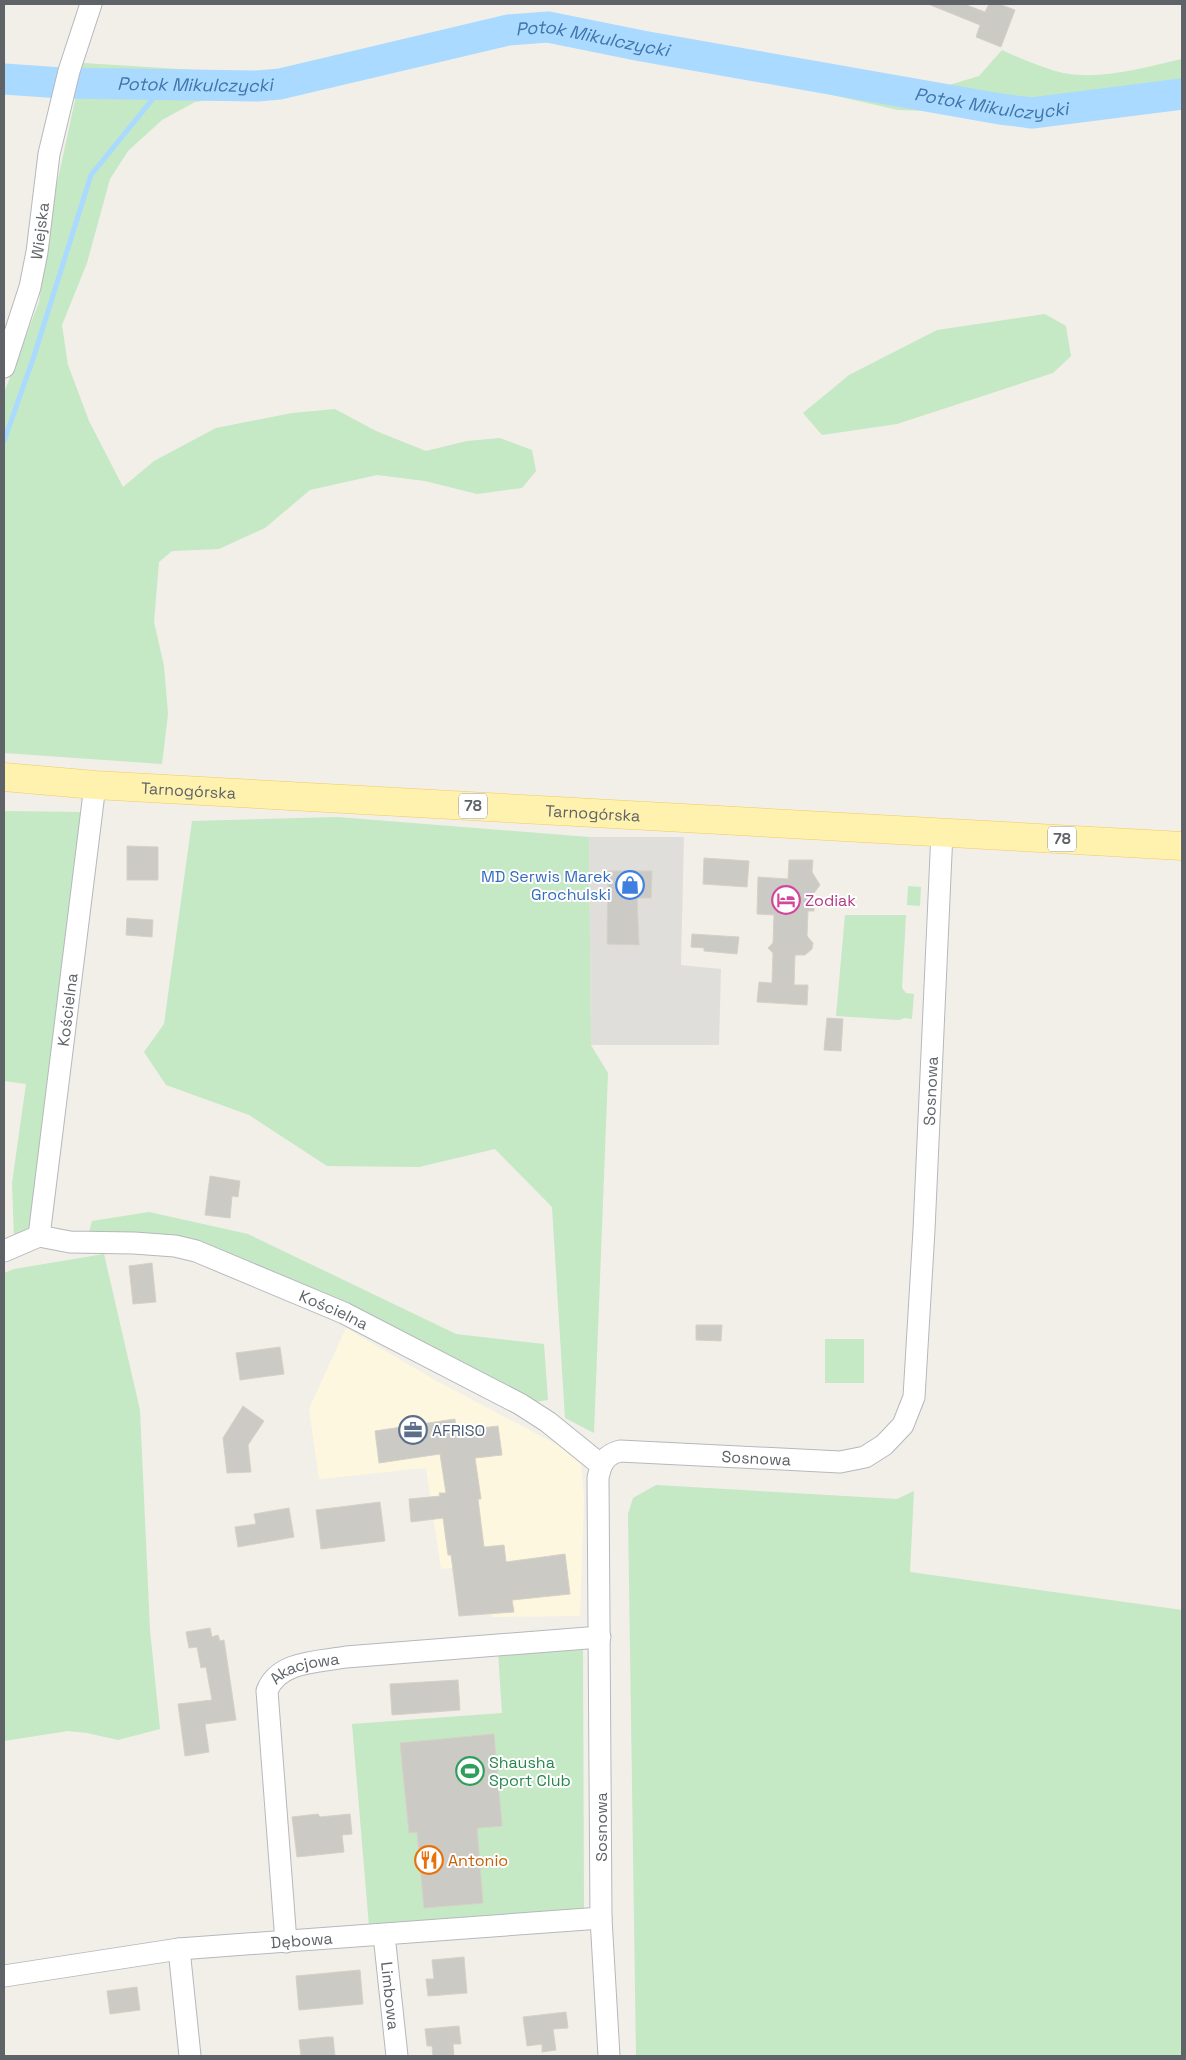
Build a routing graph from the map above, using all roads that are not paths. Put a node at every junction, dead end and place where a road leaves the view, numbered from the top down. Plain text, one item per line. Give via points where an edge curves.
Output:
1 (91, 4) edge
2 (4, 367) edge
3 (4, 777) edge
4 (94, 785) junction
5 (942, 832) junction
6 (1182, 846) edge
7 (38, 1236) junction
8 (4, 1251) edge
9 (600, 1465) junction
10 (600, 1637) junction
11 (601, 1918) junction
12 (384, 1935) junction
13 (286, 1942) junction
14 (178, 1949) junction
15 (4, 1976) edge
16 (190, 2056) edge
17 (397, 2056) edge
18 (609, 2056) edge

1 - 2 street, Wiejska via 63,92 49,154 30,287
3 - 4 main road, Tarnogórska / 78
4 - 5 main road, Tarnogórska / 78
4 - 7 street, Kościelna
5 - 6 main road, Tarnogórska / 78
5 - 9 street, Sosnowa via 914,1397 904,1425 884,1445 865,1457 840,1462 620,1451 609,1454
7 - 8 street
7 - 9 street, Kościelna via 70,1242 175,1246 248,1272 344,1313 520,1404 548,1422
9 - 10 street, Sosnowa
10 - 11 street, Sosnowa
10 - 13 street, Akacjowa via 346,1657 292,1667 279,1673 267,1691
11 - 12 street, Dębowa
11 - 18 street, Sosnowa
12 - 13 street, Dębowa
12 - 17 street, Limbowa
13 - 14 street, Dębowa
14 - 15 street, Dębowa
14 - 16 street

